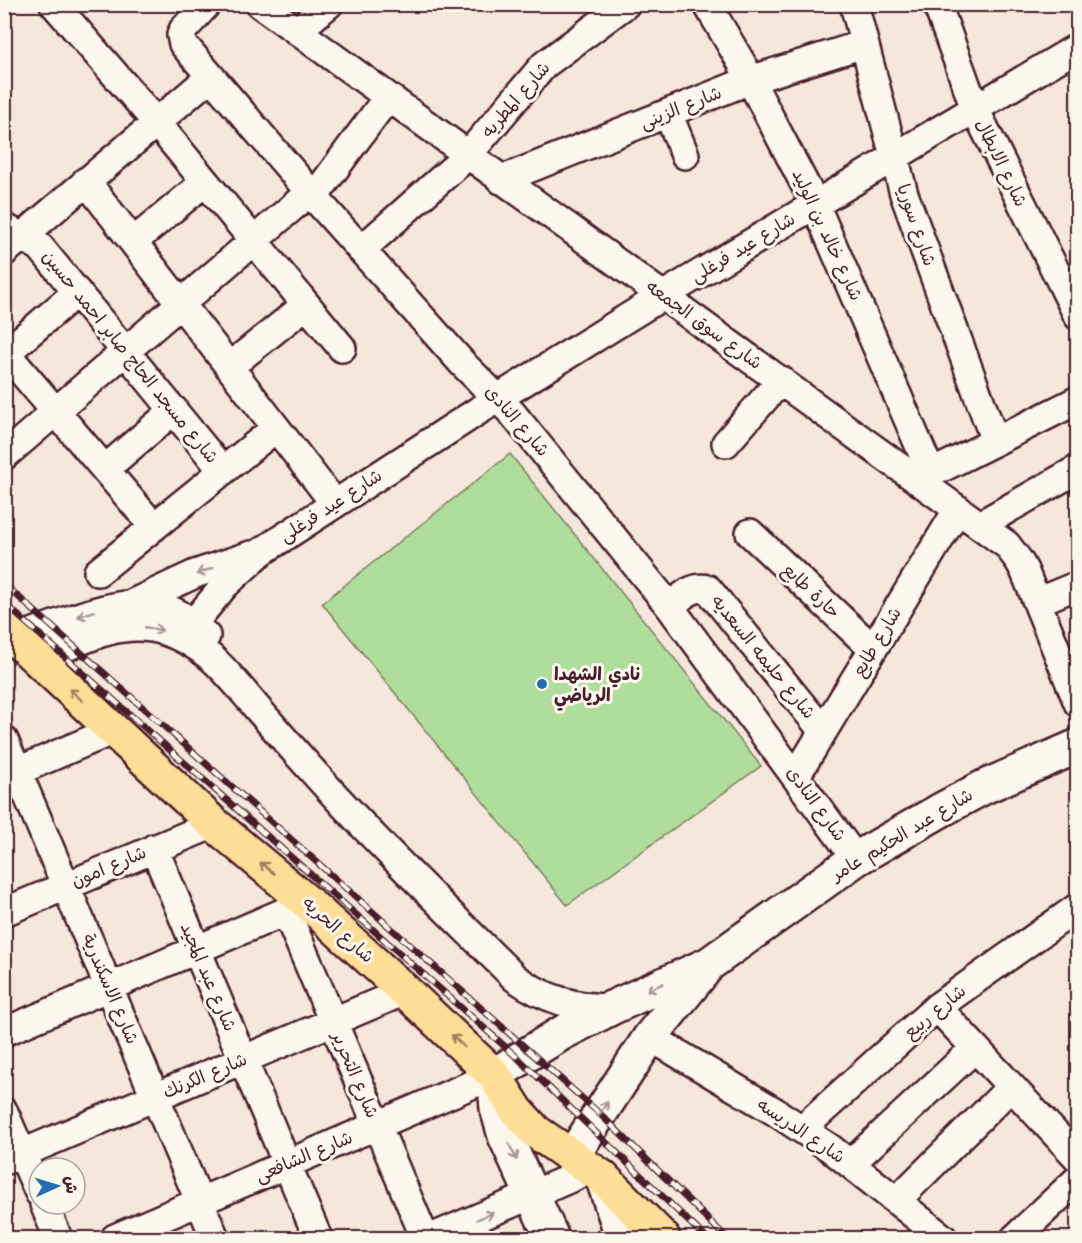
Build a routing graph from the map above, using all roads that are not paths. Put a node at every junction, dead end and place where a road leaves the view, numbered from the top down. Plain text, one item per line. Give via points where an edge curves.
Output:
1 (54, 4) edge
2 (207, 4) edge
3 (260, 4) edge
4 (329, 4) edge
5 (626, 4) edge
6 (707, 4) edge
7 (854, 4) edge
8 (937, 4) edge
9 (297, 31) junction
10 (864, 44) junction
11 (1077, 47) edge
12 (210, 77) junction
13 (750, 80) junction
14 (387, 98) junction
15 (975, 109) junction
16 (668, 113) junction
17 (156, 122) junction
18 (685, 155) dead end
19 (467, 156) junction
20 (894, 158) junction
21 (501, 180) junction
22 (86, 181) junction
23 (205, 182) junction
24 (312, 195) junction
25 (815, 204) junction
26 (10, 238) edge
27 (254, 241) junction
28 (133, 242) junction
29 (361, 249) junction
30 (77, 292) junction
31 (664, 295) junction
32 (181, 304) junction
33 (306, 305) junction
34 (1077, 316) edge
35 (342, 348) dead end
36 (5, 352) edge
37 (126, 352) junction
38 (230, 367) junction
39 (781, 380) junction
40 (498, 398) junction
41 (1077, 400) edge
42 (174, 410) junction
43 (56, 412) junction
44 (276, 428) junction
45 (995, 441) junction
46 (726, 443) dead end
47 (4, 456) edge
48 (105, 469) junction
49 (1077, 469) edge
50 (224, 471) junction
51 (924, 477) junction
52 (335, 504) junction
53 (958, 509) junction
54 (980, 525) junction
55 (154, 527) junction
56 (750, 532) dead end
57 (261, 552) junction
58 (98, 572) dead end
59 (1077, 585) edge
60 (1037, 602) junction
61 (133, 603) junction
62 (670, 607) junction
63 (187, 630) junction
64 (16, 643) edge
65 (873, 649) junction
66 (1077, 703) edge
67 (114, 730) junction
68 (823, 731) junction
69 (4, 740) edge
70 (1077, 747) edge
71 (11, 774) edge
72 (796, 776) junction
73 (214, 824) junction
74 (154, 848) junction
75 (856, 859) junction
76 (66, 886) junction
77 (296, 906) junction
78 (1077, 907) edge
79 (4, 912) edge
80 (197, 949) junction
81 (709, 964) junction
82 (109, 987) junction
83 (405, 991) junction
84 (937, 1007) junction
85 (611, 1008) junction
86 (333, 1022) junction
87 (4, 1032) edge
88 (650, 1037) junction
89 (975, 1048) junction
90 (243, 1060) junction
91 (494, 1075) junction
92 (1011, 1087) junction
93 (155, 1097) junction
94 (4, 1112) edge
95 (377, 1125) junction
96 (801, 1129) junction
97 (13, 1157) edge
98 (1077, 1158) edge
99 (287, 1164) junction
100 (850, 1164) junction
101 (588, 1168) junction
102 (27, 1176) edge
103 (1077, 1179) edge
104 (534, 1195) junction
105 (896, 1201) junction
106 (200, 1202) junction
107 (49, 1216) edge
108 (58, 1239) edge
109 (115, 1239) edge
110 (215, 1239) edge
111 (318, 1239) edge
112 (425, 1239) edge
113 (431, 1239) edge
114 (552, 1239) edge
115 (623, 1239) edge
116 (663, 1239) edge
117 (943, 1239) edge
118 (1015, 1239) edge

1 - 17 street
2 - 12 street, شارع النادى via 183,30 181,40
3 - 9 street, شارع سوق الجمعه
4 - 9 street
5 - 19 street, شارع المطريه via 544,65
6 - 13 street, شارع خالد بن الوليد
7 - 10 street, شارع سوريا
8 - 15 street, شارع الابطال
9 - 14 street, شارع سوق الجمعه
10 - 13 street, شارع الزينى
10 - 20 street, شارع سوريا
11 - 15 street, شارع عيد فرغلى
12 - 17 street
12 - 24 street, شارع النادى
13 - 16 street, شارع الزينى
13 - 25 street, شارع خالد بن الوليد
14 - 19 street, شارع سوق الجمعه
14 - 24 street
15 - 20 street, شارع عيد فرغلى
15 - 34 street, شارع الابطال
16 - 18 street
16 - 21 street, شارع الزينى
17 - 22 street
17 - 23 street
19 - 21 street, شارع سوق الجمعه
19 - 29 street, شارع المطريه
20 - 25 street, شارع عيد فرغلى
20 - 45 street, شارع سوريا
21 - 31 street, شارع سوق الجمعه
22 - 26 street
22 - 28 street
23 - 27 street
23 - 28 street
24 - 27 street
24 - 29 street, شارع النادى
25 - 31 street, شارع عيد فرغلى
25 - 51 street, شارع خالد بن الوليد
26 - 30 street, شارع مسجد الحاج صابر احمد حسين via 40,247
27 - 32 street
27 - 33 street
28 - 32 street
29 - 40 street, شارع النادى
30 - 36 street
30 - 37 street, شارع مسجد الحاج صابر احمد حسين
31 - 39 street, شارع سوق الجمعه
31 - 40 street, شارع عيد فرغلى
32 - 37 street
32 - 38 street
33 - 35 street
33 - 38 street
36 - 43 street
37 - 42 street, شارع مسجد الحاج صابر احمد حسين
37 - 43 street
38 - 44 street
39 - 46 street
39 - 51 street, شارع سوق الجمعه
40 - 52 street, شارع عيد فرغلى
40 - 62 street, شارع النادى
41 - 45 street
42 - 48 street
42 - 50 street, شارع مسجد الحاج صابر احمد حسين
43 - 47 street
43 - 48 street
44 - 50 street
44 - 52 street
45 - 51 street
48 - 55 street
49 - 54 street
50 - 55 street
51 - 53 street, شارع سوق الجمعه
52 - 57 street, شارع عيد فرغلى
53 - 54 street, شارع سوق الجمعه
53 - 65 street, شارع طايع
54 - 60 street, شارع سوق الجمعه via 1020,561
55 - 58 street
56 - 65 street, حارة طابع
57 -> 61 street, شارع عيد فرغلى via 195,574
57 - 63 street, شارع عيد فرغلى via 225,585
59 - 60 street
60 - 66 street, شارع سوق الجمعه
61 - 63 street via 167,608
61 -> 64 street via 99,609
62 - 68 street, شارع حليمه السعديه via 689,591 708,589
62 - 72 street, شارع النادى
64 -> 63 street via 94,636 128,627
63 - 85 street via 340,801 515,978 552,1000 581,1007
67 -> 64 main road, شارع الحريه
65 - 68 street, شارع طايع
67 - 71 street
67 - 73 main road, شارع الحريه
68 - 72 street, شارع طايع
69 - 71 street, شارع الاسكندرية
70 - 75 street, شارع عبد الحكيم عامر via 984,787
71 - 76 street, شارع الاسكندرية
72 - 75 street, شارع النادى
73 - 74 street, شارع امون
77 -> 73 main road, شارع الحريه
74 - 76 street, شارع امون
74 - 80 street, شارع عبد المجيد
75 - 81 street, شارع عبد الحكيم عامر
76 - 79 street, شارع امون
76 - 82 street, شارع الاسكندرية
77 - 80 street
77 - 83 main road, شارع الحريه
77 - 86 street, شارع التحرير
78 - 84 street, شارع ربيع
80 - 82 street
80 - 90 street, شارع عبد المجيد
81 -> 85 street, شارع عبد الحكيم عامر
81 - 88 street, شارع عبد الحكيم عامر
82 - 87 street
82 - 93 street, شارع الاسكندرية
83 - 86 street, شارع الكرنك
91 -> 83 main road, شارع الحريه
84 - 89 street
84 - 96 street, شارع ربيع
85 - 91 street, شارع عبد الحكيم عامر
86 - 90 street, شارع الكرنك
86 - 95 street, شارع التحرير
88 - 96 street, شارع الدريسه
101 -> 88 street, شارع عبد الحكيم عامر
89 - 92 street
89 - 100 street
90 - 93 street, شارع الكرنك
90 - 99 street, شارع عبد المجيد
91 - 95 street, شارع الشافعى
91 - 101 main road, شارع الحريه via 517,1111 537,1132
91 -> 104 street via 505,1136
92 - 98 street
92 - 105 street
93 - 97 street, شارع الكرنك
93 - 106 street, شارع الاسكندرية
94 - 97 street
95 - 99 street, شارع الشافعى
95 - 112 street, شارع التحرير
96 - 100 street, شارع الدريسه
97 - 102 street
99 - 106 street, شارع الشافعى
99 - 111 street, شارع عبد المجيد
100 - 105 street, شارع الدريسه
101 - 104 street
101 - 115 street
101 - 116 main road, شارع الحريه
103 - 118 street
113 -> 104 street
104 - 114 street
105 - 117 street, شارع الدريسه
106 - 109 street, شارع الشافعى
106 - 110 street, شارع الاسكندرية
107 - 108 street

